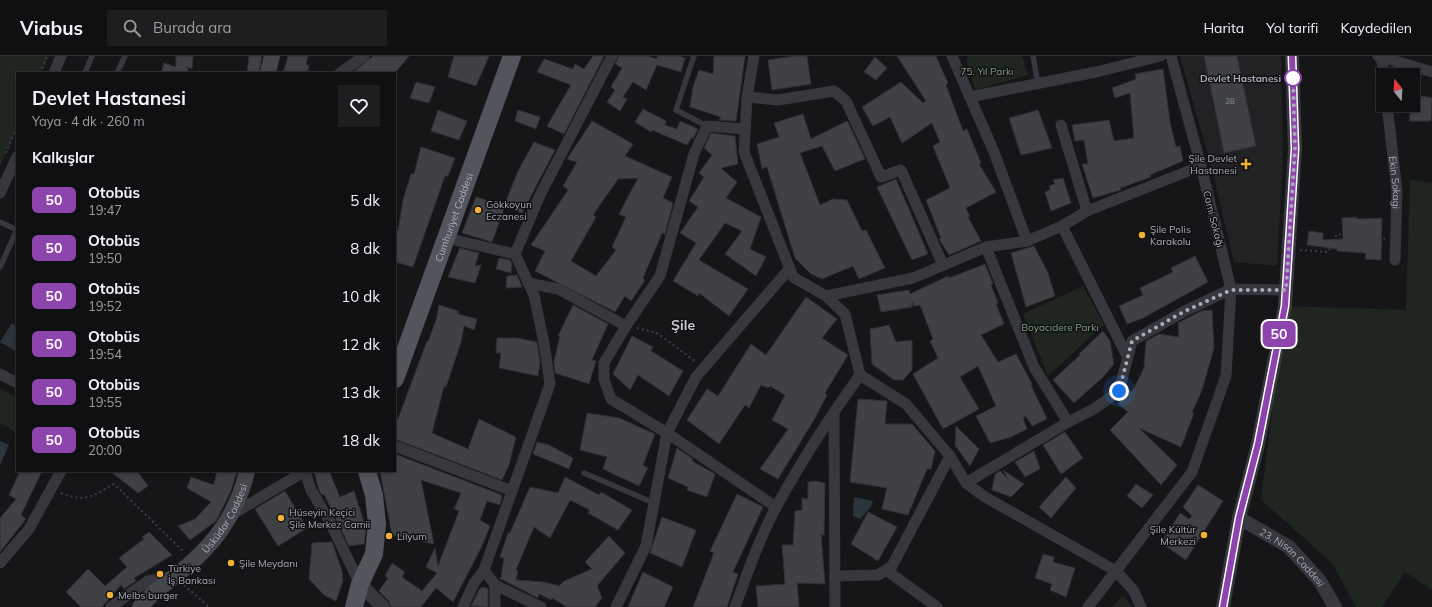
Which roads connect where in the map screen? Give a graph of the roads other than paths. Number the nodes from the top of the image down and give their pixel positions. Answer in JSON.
{"nodes":[{"id":1,"x":61,"y":56,"type":"edge"},
{"id":2,"x":92,"y":56,"type":"edge"},
{"id":3,"x":124,"y":56,"type":"edge"},
{"id":4,"x":272,"y":56,"type":"edge"},
{"id":5,"x":364,"y":56,"type":"edge"},
{"id":6,"x":512,"y":56,"type":"edge"},
{"id":7,"x":612,"y":56,"type":"edge"},
{"id":8,"x":694,"y":56,"type":"edge"},
{"id":9,"x":754,"y":56,"type":"edge"},
{"id":10,"x":952,"y":56,"type":"edge"},
{"id":11,"x":1033,"y":56,"type":"edge"},
{"id":12,"x":1161,"y":56,"type":"edge"},
{"id":13,"x":1171,"y":56,"type":"edge"},
{"id":14,"x":1292,"y":56,"type":"edge"},
{"id":15,"x":1378,"y":56,"type":"edge"},
{"id":16,"x":1382,"y":56,"type":"edge"},
{"id":17,"x":1383,"y":68,"type":"edge"},
{"id":18,"x":54,"y":72,"type":"edge"},
{"id":19,"x":85,"y":72,"type":"edge"},
{"id":20,"x":117,"y":72,"type":"edge"},
{"id":21,"x":268,"y":72,"type":"edge"},
{"id":22,"x":341,"y":72,"type":"edge"},
{"id":23,"x":1432,"y":72,"type":"edge"},
{"id":24,"x":1038,"y":84,"type":"junction"},
{"id":25,"x":747,"y":97,"type":"junction"},
{"id":26,"x":970,"y":97,"type":"junction"},
{"id":27,"x":1388,"y":112,"type":"edge"},
{"id":28,"x":1061,"y":125,"type":"dead end"},
{"id":29,"x":707,"y":126,"type":"junction"},
{"id":30,"x":745,"y":129,"type":"junction"},
{"id":31,"x":16,"y":159,"type":"edge"},
{"id":32,"x":1201,"y":166,"type":"junction"},
{"id":33,"x":0,"y":193,"type":"edge"},
{"id":34,"x":1087,"y":211,"type":"junction"},
{"id":35,"x":0,"y":222,"type":"edge"},
{"id":36,"x":1062,"y":226,"type":"junction"},
{"id":37,"x":16,"y":230,"type":"edge"},
{"id":38,"x":16,"y":232,"type":"edge"},
{"id":39,"x":446,"y":238,"type":"junction"},
{"id":40,"x":1027,"y":241,"type":"junction"},
{"id":41,"x":986,"y":247,"type":"junction"},
{"id":42,"x":515,"y":254,"type":"junction"},
{"id":43,"x":1395,"y":260,"type":"dead end"},
{"id":44,"x":943,"y":265,"type":"junction"},
{"id":45,"x":0,"y":267,"type":"edge"},
{"id":46,"x":790,"y":268,"type":"junction"},
{"id":47,"x":528,"y":283,"type":"junction"},
{"id":48,"x":1231,"y":290,"type":"junction"},
{"id":49,"x":1286,"y":290,"type":"junction"},
{"id":50,"x":826,"y":296,"type":"junction"},
{"id":51,"x":626,"y":326,"type":"junction"},
{"id":52,"x":1127,"y":356,"type":"junction"},
{"id":53,"x":0,"y":374,"type":"edge"},
{"id":54,"x":860,"y":375,"type":"junction"},
{"id":55,"x":396,"y":376,"type":"edge"},
{"id":56,"x":16,"y":382,"type":"edge"},
{"id":57,"x":834,"y":410,"type":"junction"},
{"id":58,"x":1068,"y":422,"type":"junction"},
{"id":59,"x":667,"y":433,"type":"junction"},
{"id":60,"x":396,"y":446,"type":"edge"},
{"id":61,"x":950,"y":456,"type":"junction"},
{"id":62,"x":60,"y":472,"type":"edge"},
{"id":63,"x":247,"y":472,"type":"edge"},
{"id":64,"x":303,"y":472,"type":"edge"},
{"id":65,"x":305,"y":472,"type":"edge"},
{"id":66,"x":367,"y":472,"type":"edge"},
{"id":67,"x":584,"y":473,"type":"dead end"},
{"id":68,"x":966,"y":483,"type":"junction"},
{"id":69,"x":512,"y":491,"type":"junction"},
{"id":70,"x":654,"y":503,"type":"junction"},
{"id":71,"x":776,"y":508,"type":"junction"},
{"id":72,"x":231,"y":515,"type":"junction"},
{"id":73,"x":1239,"y":518,"type":"junction"},
{"id":74,"x":0,"y":563,"type":"edge"},
{"id":75,"x":484,"y":570,"type":"junction"},
{"id":76,"x":886,"y":570,"type":"junction"},
{"id":77,"x":1116,"y":571,"type":"junction"},
{"id":78,"x":174,"y":576,"type":"junction"},
{"id":79,"x":835,"y":576,"type":"junction"},
{"id":80,"x":360,"y":584,"type":"junction"},
{"id":81,"x":496,"y":584,"type":"junction"},
{"id":82,"x":111,"y":607,"type":"edge"},
{"id":83,"x":140,"y":607,"type":"edge"},
{"id":84,"x":354,"y":607,"type":"edge"},
{"id":85,"x":383,"y":607,"type":"edge"},
{"id":86,"x":463,"y":607,"type":"edge"},
{"id":87,"x":495,"y":607,"type":"edge"},
{"id":88,"x":541,"y":607,"type":"edge"},
{"id":89,"x":616,"y":607,"type":"edge"},
{"id":90,"x":735,"y":607,"type":"edge"},
{"id":91,"x":835,"y":607,"type":"edge"},
{"id":92,"x":937,"y":607,"type":"edge"},
{"id":93,"x":1088,"y":607,"type":"edge"},
{"id":94,"x":1141,"y":607,"type":"edge"},
{"id":95,"x":1223,"y":607,"type":"edge"},
{"id":96,"x":1335,"y":607,"type":"edge"}],
"edges":[{"from":1,"to":18,"type":"street"},
{"from":2,"to":19,"type":"lane"},
{"from":3,"to":20,"type":"lane"},
{"from":4,"to":21,"type":"main road"},
{"from":5,"to":22,"type":"street"},
{"from":6,"to":39,"type":"main road","name":"Cumhuriyet Caddesi"},
{"from":7,"to":42,"type":"street"},
{"from":8,"to":29,"type":"lane"},
{"from":9,"to":25,"type":"street"},
{"from":10,"to":26,"type":"street"},
{"from":11,"to":24,"type":"lane"},
{"from":12,"to":24,"type":"street"},
{"from":13,"to":32,"type":"street","name":"Cami Sokağı"},
{"from":14,"to":49,"type":"street"},
{"from":15,"to":16,"type":"street"},
{"from":16,"to":17,"type":"street"},
{"from":16,"to":23,"type":"street"},
{"from":24,"to":26,"type":"street"},
{"from":25,"to":30,"type":"street"},
{"from":25,"to":44,"type":"street"},
{"from":26,"to":40,"type":"street"},
{"from":27,"to":43,"type":"street","name":"Ekin Sokagi"},
{"from":28,"to":34,"type":"street"},
{"from":29,"to":30,"type":"street"},
{"from":29,"to":51,"type":"street"},
{"from":30,"to":46,"type":"street"},
{"from":31,"to":33,"type":"street"},
{"from":32,"to":34,"type":"street"},
{"from":32,"to":48,"type":"street","name":"Cami Sokağı"},
{"from":34,"to":36,"type":"street"},
{"from":35,"to":37,"type":"lane"},
{"from":36,"to":40,"type":"street"},
{"from":36,"to":52,"type":"street"},
{"from":38,"to":45,"type":"lane"},
{"from":39,"to":42,"type":"street"},
{"from":39,"to":55,"type":"main road","name":"Cumhuriyet Caddesi"},
{"from":40,"to":41,"type":"street"},
{"from":41,"to":44,"type":"street"},
{"from":41,"to":58,"type":"street"},
{"from":42,"to":47,"type":"street"},
{"from":44,"to":50,"type":"street"},
{"from":46,"to":50,"type":"street"},
{"from":46,"to":59,"type":"street"},
{"from":47,"to":51,"type":"street"},
{"from":47,"to":69,"type":"street"},
{"from":48,"to":49,"type":"street"},
{"from":48,"to":52,"type":"street"},
{"from":48,"to":77,"type":"street","name":"Cami Sokağı"},
{"from":49,"to":73,"type":"street"},
{"from":50,"to":54,"type":"street"},
{"from":51,"to":59,"type":"street"},
{"from":52,"to":58,"type":"street"},
{"from":53,"to":56,"type":"street"},
{"from":54,"to":57,"type":"street"},
{"from":54,"to":61,"type":"street"},
{"from":57,"to":71,"type":"street"},
{"from":57,"to":79,"type":"street"},
{"from":58,"to":68,"type":"street"},
{"from":59,"to":70,"type":"street"},
{"from":59,"to":71,"type":"street"},
{"from":60,"to":69,"type":"street"},
{"from":61,"to":68,"type":"street"},
{"from":61,"to":76,"type":"street"},
{"from":62,"to":74,"type":"street"},
{"from":63,"to":72,"type":"main road","name":"Üsküdar Caddesi"},
{"from":64,"to":72,"type":"street"},
{"from":65,"to":80,"type":"street"},
{"from":66,"to":80,"type":"main road"},
{"from":67,"to":70,"type":"lane"},
{"from":68,"to":77,"type":"street"},
{"from":69,"to":75,"type":"street"},
{"from":70,"to":89,"type":"street"},
{"from":71,"to":90,"type":"street"},
{"from":72,"to":78,"type":"main road","name":"Üsküdar Caddesi"},
{"from":73,"to":95,"type":"street"},
{"from":73,"to":96,"type":"street","name":"23. Nisan Caddesi"},
{"from":75,"to":81,"type":"street"},
{"from":75,"to":86,"type":"street"},
{"from":76,"to":79,"type":"street"},
{"from":76,"to":92,"type":"street"},
{"from":77,"to":93,"type":"street","name":"Cami Sokağı"},
{"from":77,"to":94,"type":"street"},
{"from":78,"to":82,"type":"street"},
{"from":78,"to":83,"type":"main road","name":"Üsküdar Caddesi"},
{"from":79,"to":91,"type":"street"},
{"from":80,"to":84,"type":"main road"},
{"from":80,"to":85,"type":"street"},
{"from":81,"to":87,"type":"street"},
{"from":81,"to":88,"type":"street"}]}
